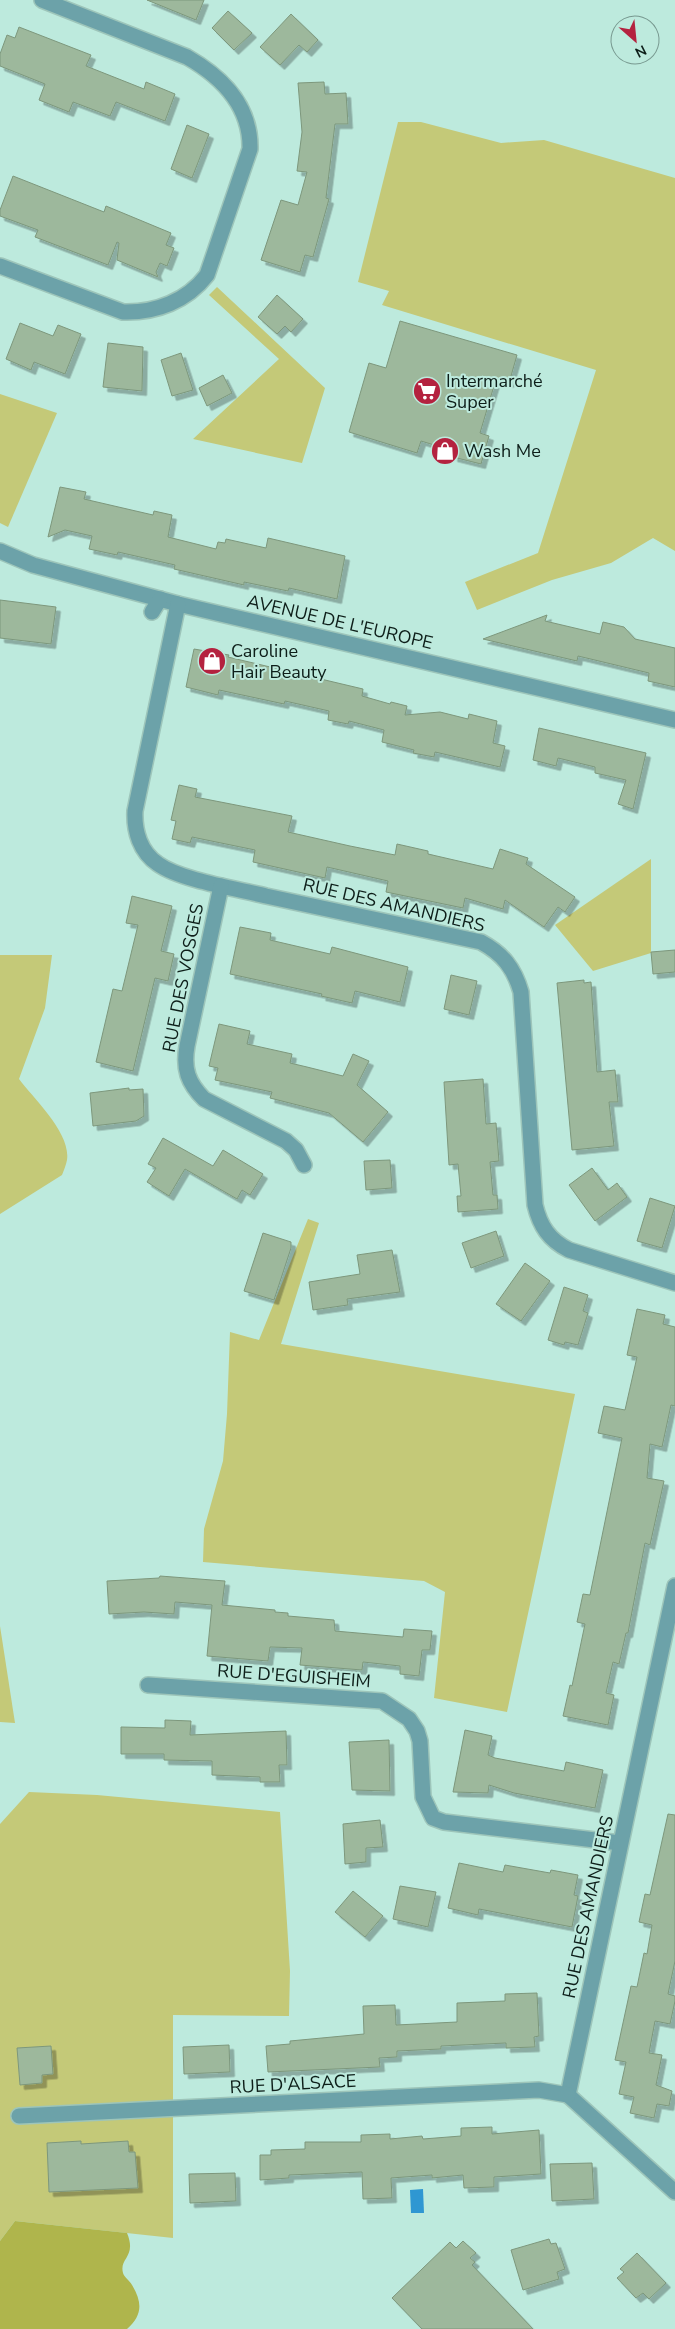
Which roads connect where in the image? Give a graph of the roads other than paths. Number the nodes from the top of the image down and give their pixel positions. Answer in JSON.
{"nodes":[{"id":1,"x":42,"y":0,"type":"edge"},
{"id":2,"x":0,"y":266,"type":"edge"},
{"id":3,"x":0,"y":551,"type":"edge"},
{"id":4,"x":178,"y":604,"type":"junction"},
{"id":5,"x":675,"y":720,"type":"edge"},
{"id":6,"x":221,"y":886,"type":"junction"},
{"id":7,"x":304,"y":1166,"type":"dead end"},
{"id":8,"x":675,"y":1283,"type":"edge"},
{"id":9,"x":675,"y":1586,"type":"edge"},
{"id":10,"x":148,"y":1685,"type":"dead end"},
{"id":11,"x":620,"y":1843,"type":"junction"},
{"id":12,"x":568,"y":2095,"type":"junction"},
{"id":13,"x":19,"y":2116,"type":"dead end"},
{"id":14,"x":675,"y":2192,"type":"edge"}],
"edges":[{"from":1,"to":2,"type":"street"},
{"from":3,"to":4,"type":"street","name":"AVENUE DE L'EUROPE"},
{"from":4,"to":5,"type":"street","name":"AVENUE DE L'EUROPE"},
{"from":4,"to":6,"type":"street","name":"RUE DES AMANDIERS"},
{"from":6,"to":7,"type":"street","name":"RUE DES VOSGES"},
{"from":6,"to":8,"type":"street","name":"RUE DES AMANDIERS"},
{"from":9,"to":11,"type":"street","name":"RUE DES AMANDIERS"},
{"from":10,"to":11,"type":"street","name":"RUE D'EGUISHEIM"},
{"from":11,"to":12,"type":"street","name":"RUE DES AMANDIERS"},
{"from":12,"to":13,"type":"street","name":"RUE D'ALSACE"},
{"from":12,"to":14,"type":"street"}]}
